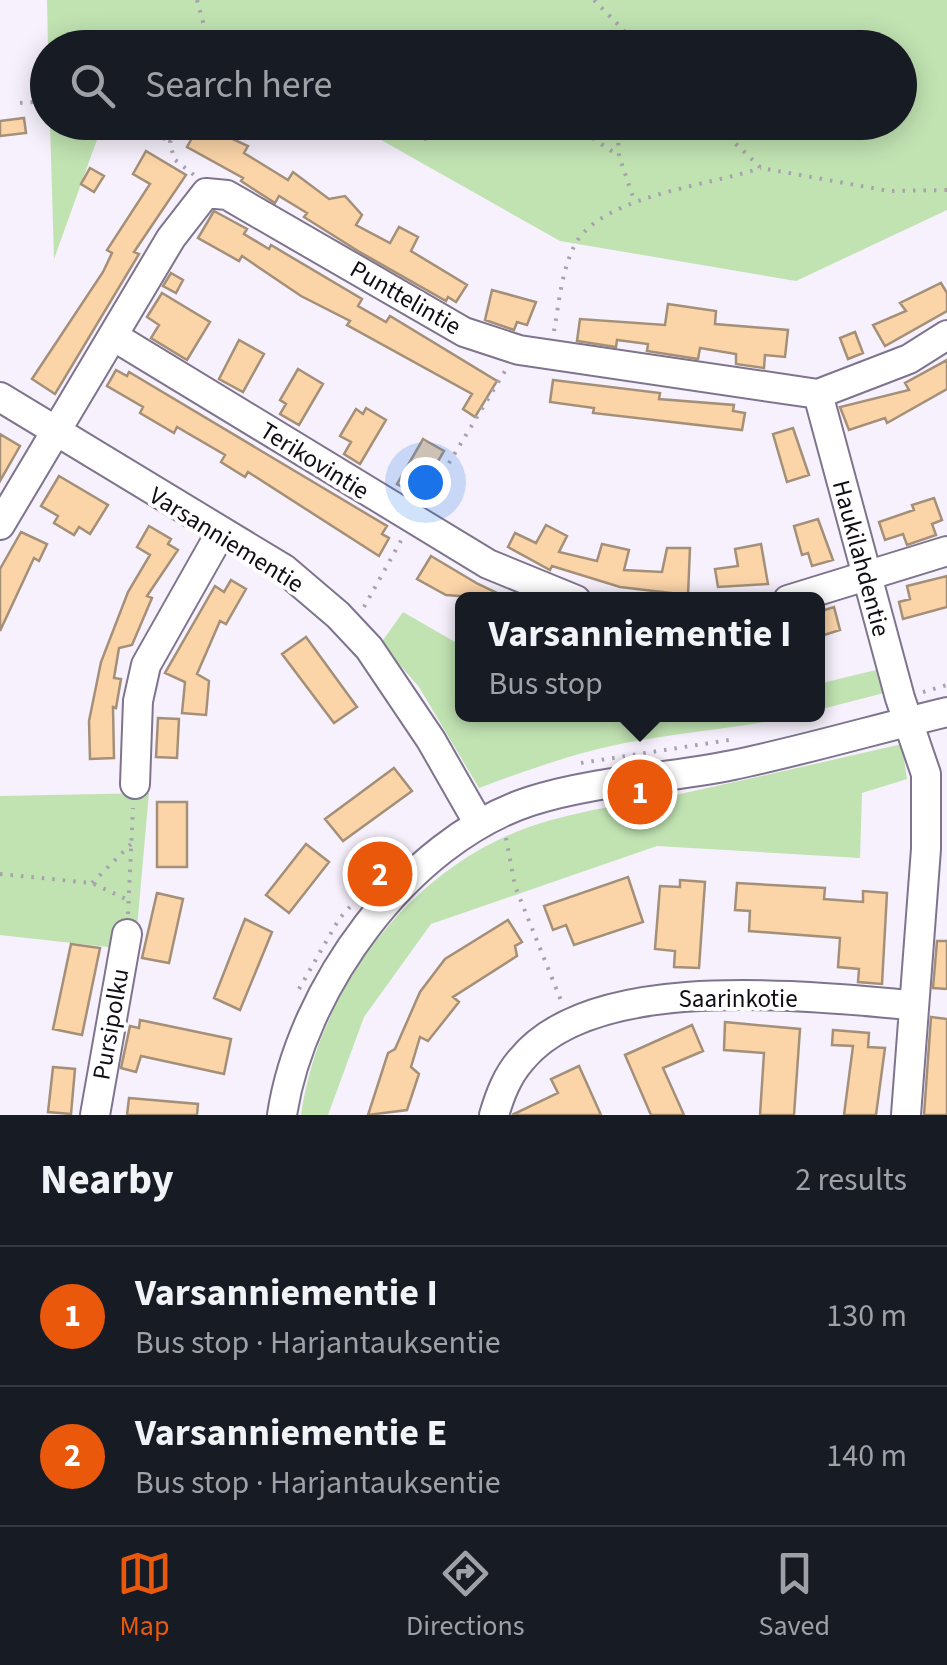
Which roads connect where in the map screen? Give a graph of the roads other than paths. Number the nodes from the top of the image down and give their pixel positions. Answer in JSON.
{"nodes":[{"id":1,"x":947,"y":335,"type":"edge"},
{"id":2,"x":113,"y":336,"type":"junction"},
{"id":3,"x":818,"y":394,"type":"junction"},
{"id":4,"x":0,"y":397,"type":"edge"},
{"id":5,"x":53,"y":431,"type":"junction"},
{"id":6,"x":0,"y":525,"type":"edge"},
{"id":7,"x":220,"y":534,"type":"junction"},
{"id":8,"x":947,"y":551,"type":"edge"},
{"id":9,"x":868,"y":577,"type":"junction"},
{"id":10,"x":556,"y":592,"type":"edge"},
{"id":11,"x":816,"y":592,"type":"edge"},
{"id":12,"x":905,"y":709,"type":"junction"},
{"id":13,"x":947,"y":712,"type":"edge"},
{"id":14,"x":135,"y":784,"type":"road end"},
{"id":15,"x":936,"y":808,"type":"edge"},
{"id":16,"x":490,"y":819,"type":"junction"},
{"id":17,"x":126,"y":934,"type":"road end"},
{"id":18,"x":912,"y":1005,"type":"junction"},
{"id":19,"x":95,"y":1115,"type":"edge"},
{"id":20,"x":282,"y":1115,"type":"edge"},
{"id":21,"x":494,"y":1115,"type":"edge"},
{"id":22,"x":906,"y":1115,"type":"edge"}],
"edges":[{"from":1,"to":3,"type":"street","name":"Punttelintie"},
{"from":2,"to":3,"type":"street","name":"Punttelintie"},
{"from":2,"to":5,"type":"street"},
{"from":2,"to":10,"type":"street","name":"Terikovintie"},
{"from":3,"to":9,"type":"street","name":"Haukilahdentie"},
{"from":4,"to":5,"type":"street","name":"Varsanniementie"},
{"from":5,"to":6,"type":"street"},
{"from":5,"to":7,"type":"street","name":"Varsanniementie"},
{"from":7,"to":14,"type":"street"},
{"from":7,"to":16,"type":"street","name":"Varsanniementie"},
{"from":8,"to":9,"type":"street"},
{"from":9,"to":11,"type":"street"},
{"from":9,"to":12,"type":"street","name":"Haukilahdentie"},
{"from":12,"to":13,"type":"street"},
{"from":12,"to":15,"type":"street"},
{"from":12,"to":16,"type":"street"},
{"from":15,"to":18,"type":"street"},
{"from":16,"to":20,"type":"street"},
{"from":17,"to":19,"type":"street","name":"Pursipolku"},
{"from":18,"to":21,"type":"street","name":"Saarinkotie"},
{"from":18,"to":22,"type":"street"}]}
